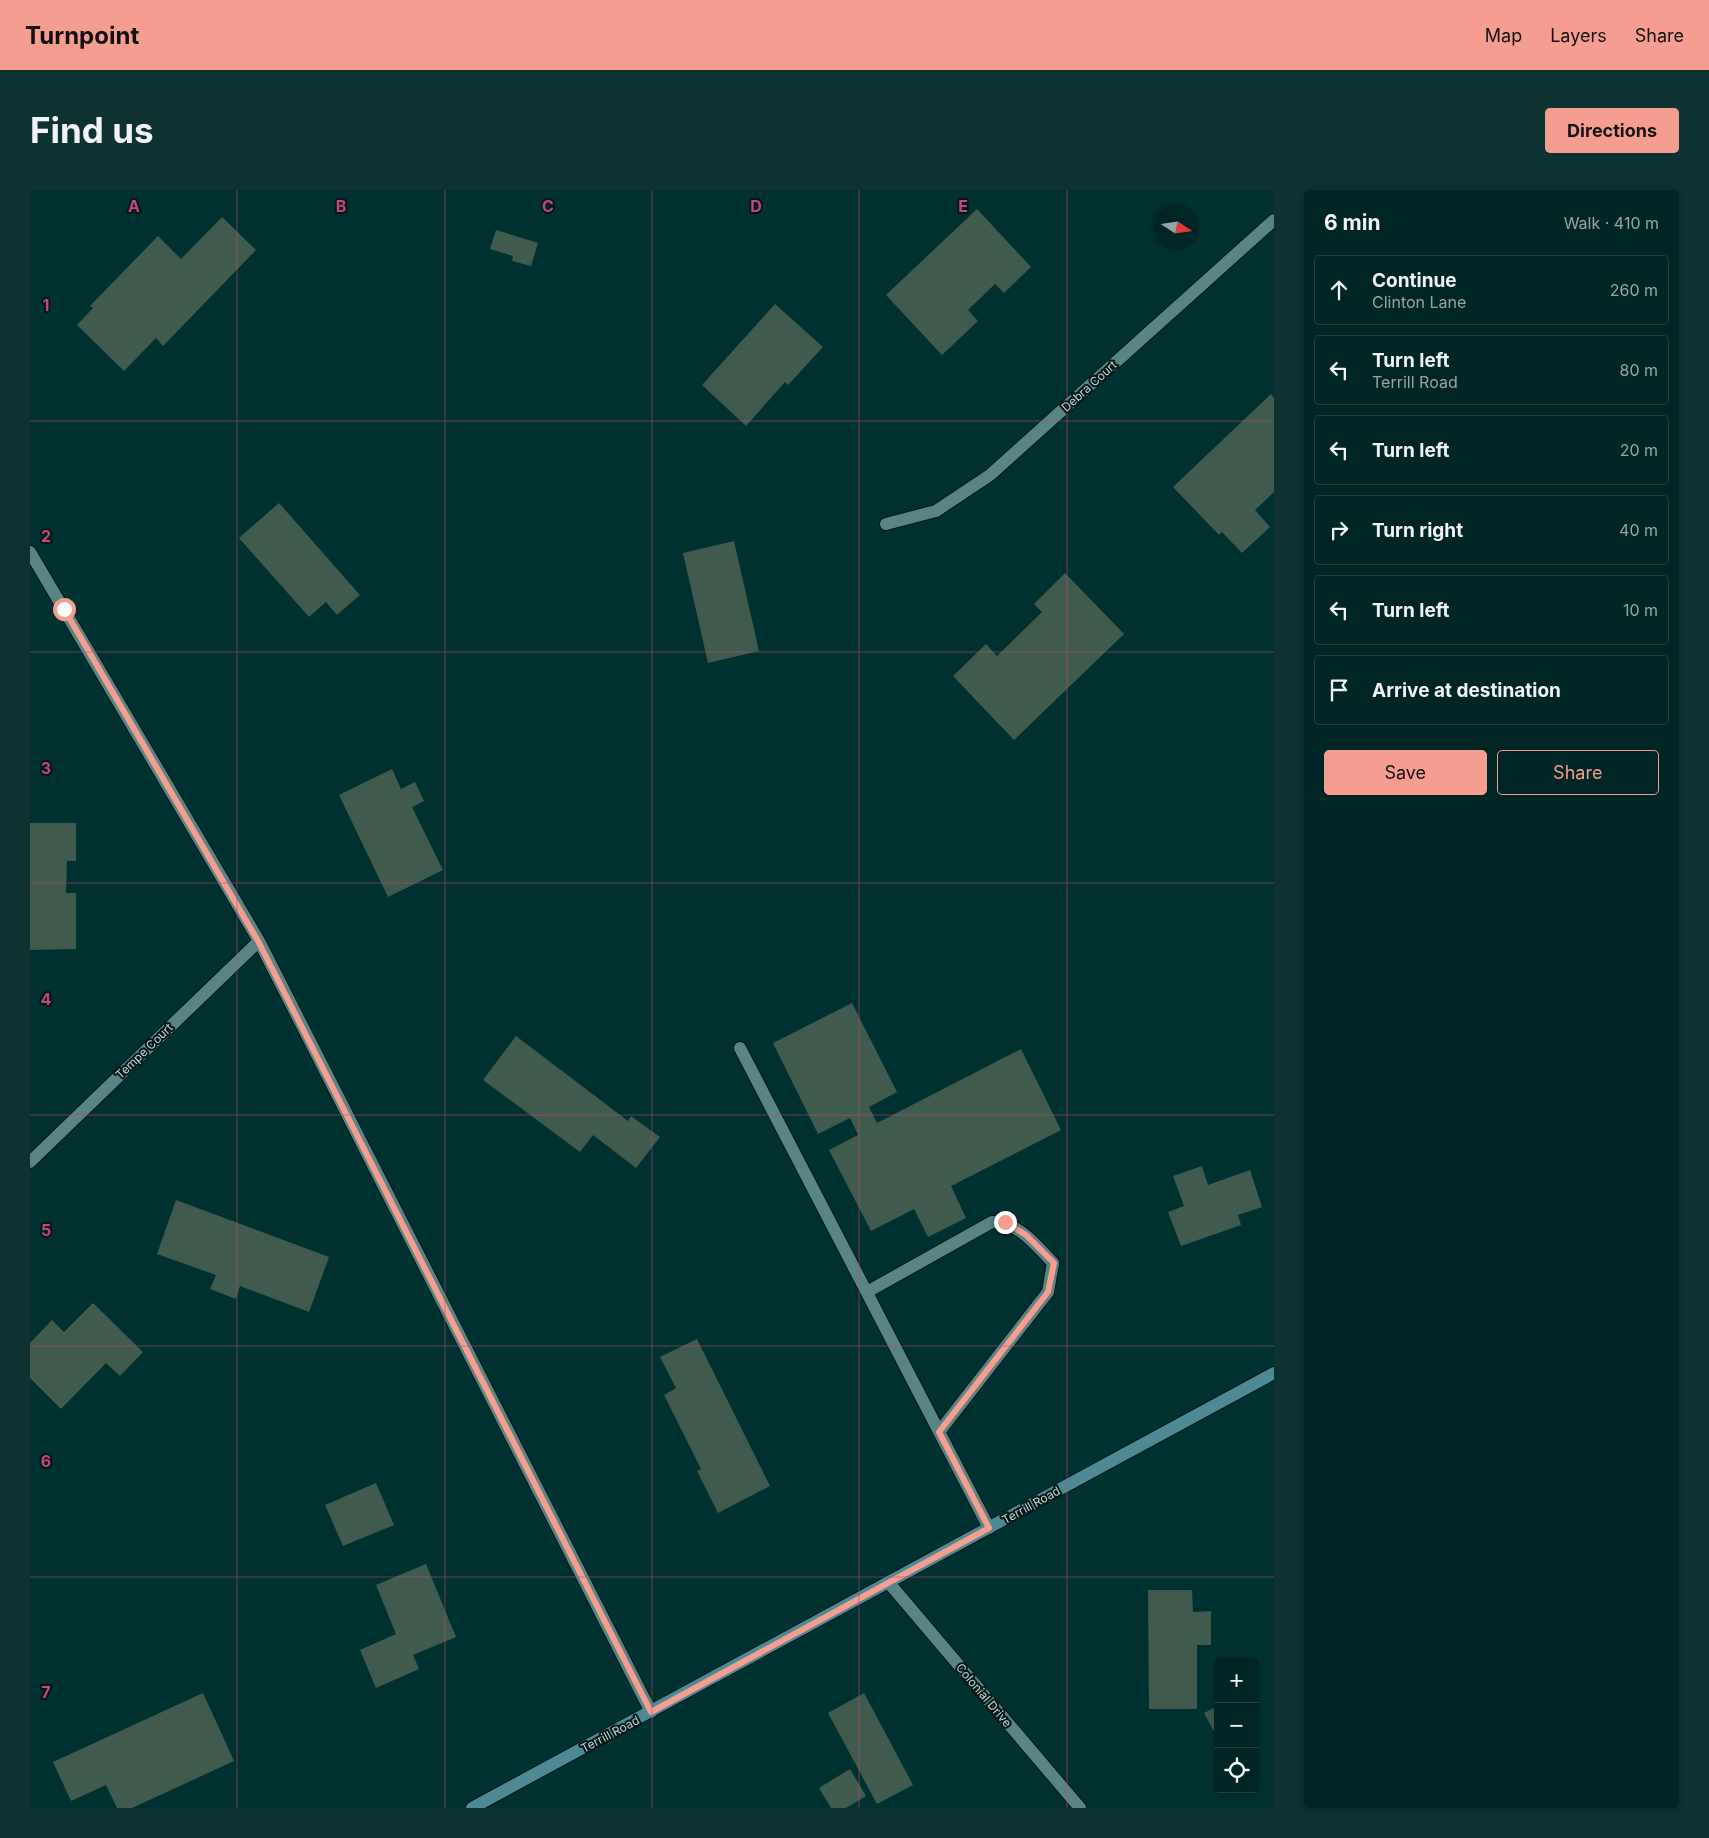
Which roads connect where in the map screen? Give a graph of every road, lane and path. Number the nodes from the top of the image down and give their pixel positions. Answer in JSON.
{"nodes":[{"id":1,"x":1274,"y":220,"type":"edge"},
{"id":2,"x":886,"y":524,"type":"dead end"},
{"id":3,"x":30,"y":552,"type":"edge"},
{"id":4,"x":258,"y":941,"type":"junction"},
{"id":5,"x":740,"y":1048,"type":"dead end"},
{"id":6,"x":30,"y":1162,"type":"edge"},
{"id":7,"x":867,"y":1292,"type":"junction"},
{"id":8,"x":1274,"y":1373,"type":"edge"},
{"id":9,"x":939,"y":1432,"type":"junction"},
{"id":10,"x":989,"y":1528,"type":"junction"},
{"id":11,"x":889,"y":1583,"type":"junction"},
{"id":12,"x":651,"y":1712,"type":"junction"},
{"id":13,"x":472,"y":1808,"type":"edge"},
{"id":14,"x":1080,"y":1808,"type":"edge"}],
"edges":[{"from":1,"to":2,"type":"street","name":"Debra Court"},
{"from":3,"to":4,"type":"street"},
{"from":4,"to":6,"type":"street","name":"Tempe Court"},
{"from":4,"to":12,"type":"street"},
{"from":5,"to":7,"type":"street"},
{"from":7,"to":9,"type":"street"},
{"from":7,"to":9,"type":"street"},
{"from":8,"to":10,"type":"street","name":"Terrill Road"},
{"from":9,"to":10,"type":"street"},
{"from":10,"to":11,"type":"street","name":"Terrill Road"},
{"from":11,"to":12,"type":"street","name":"Terrill Road"},
{"from":11,"to":14,"type":"street","name":"Colonial Drive"},
{"from":12,"to":13,"type":"street","name":"Terrill Road"}]}
